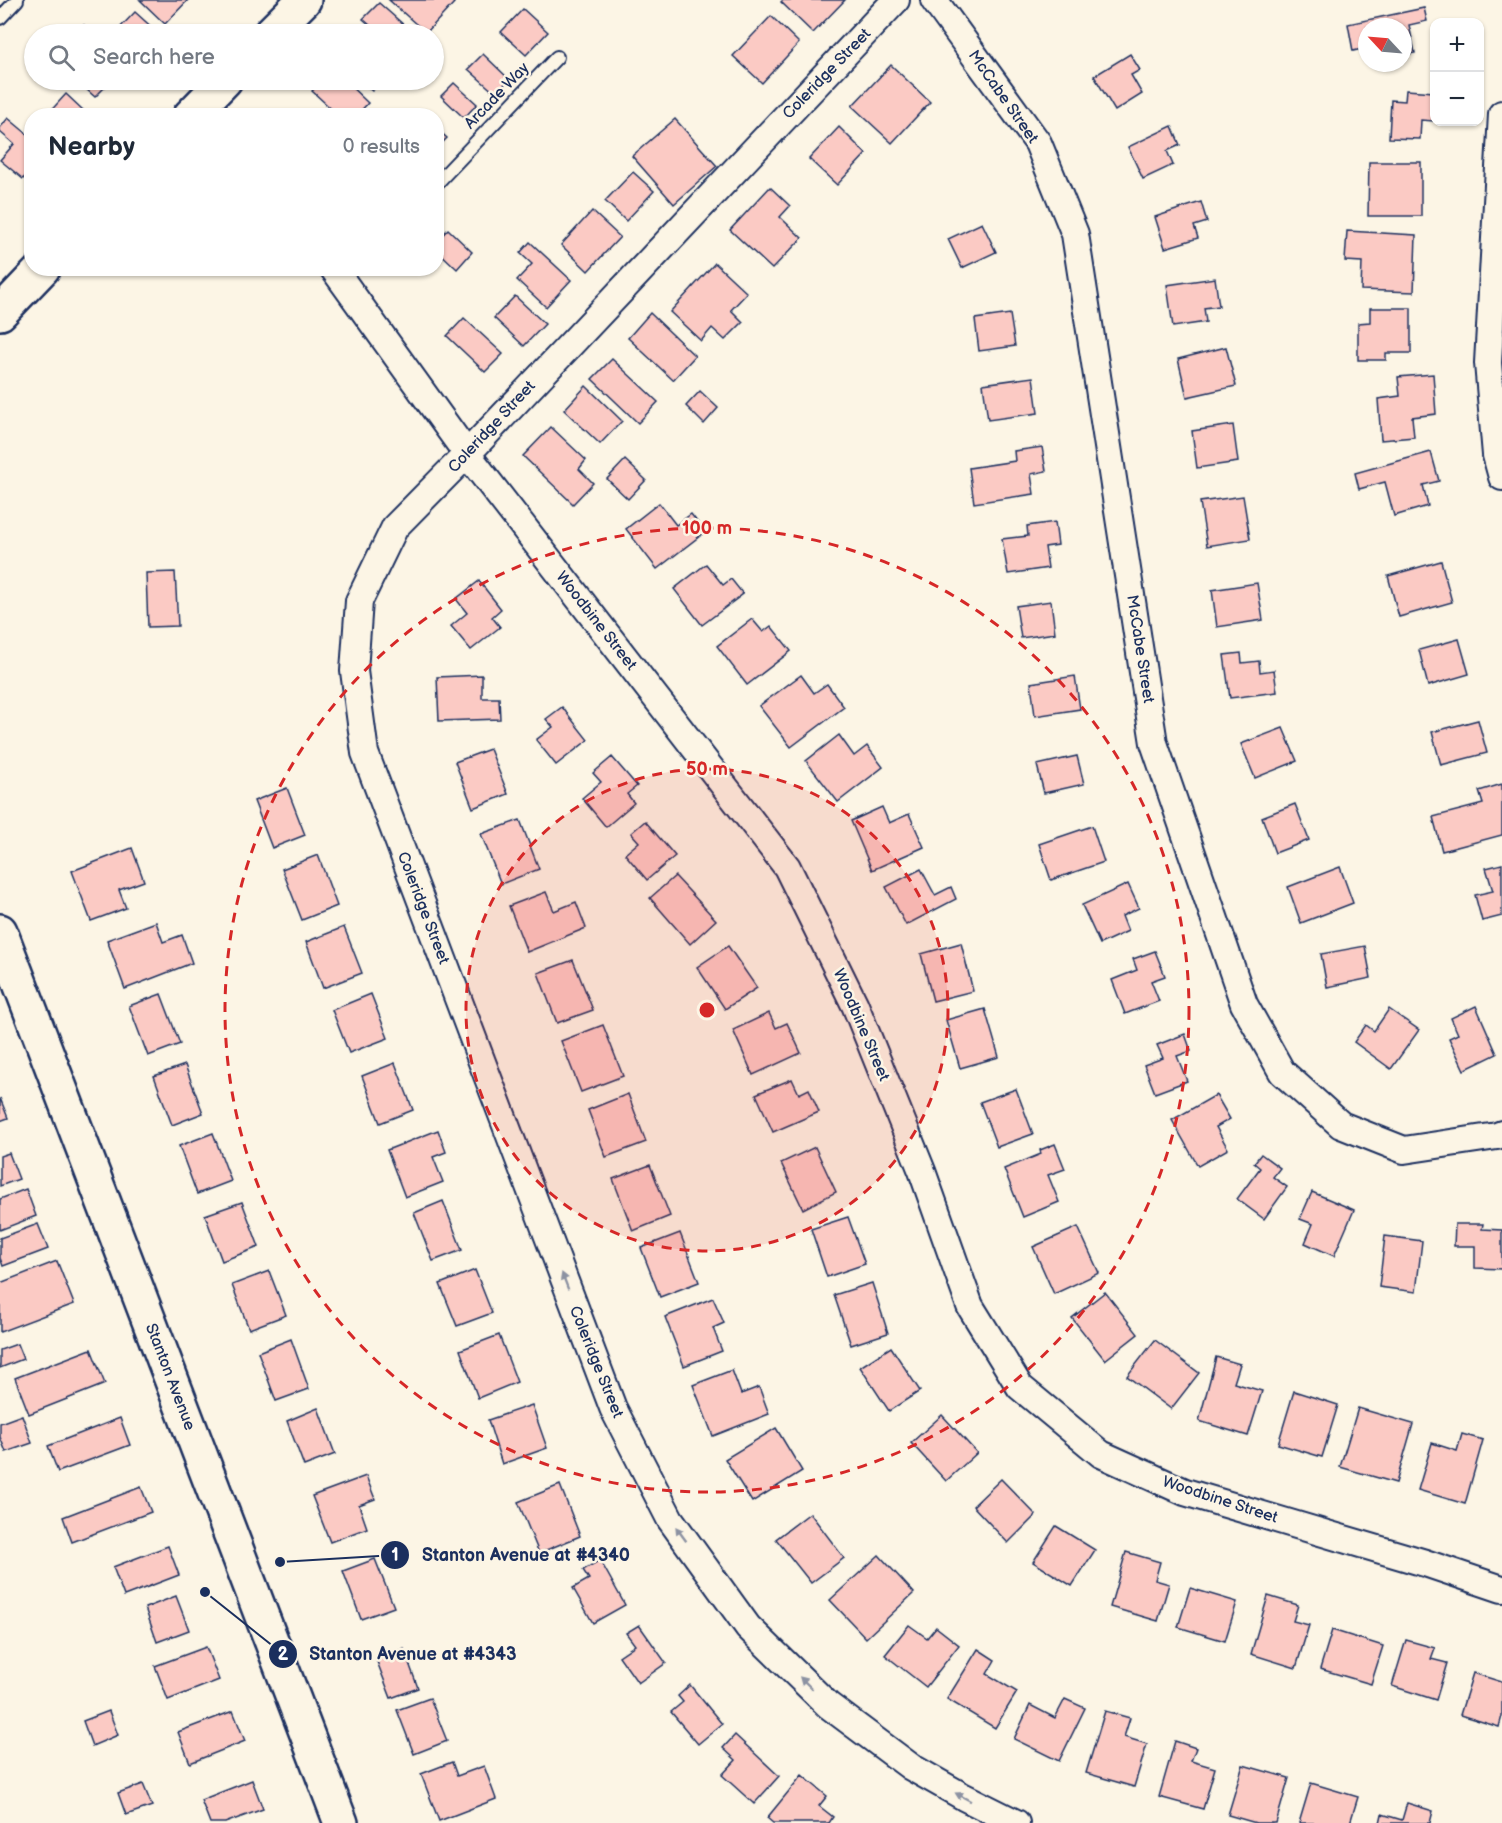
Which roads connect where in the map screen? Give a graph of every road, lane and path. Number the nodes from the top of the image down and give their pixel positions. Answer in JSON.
{"nodes":[{"id":1,"x":17,"y":0,"type":"edge"},
{"id":2,"x":896,"y":0,"type":"edge"},
{"id":3,"x":934,"y":0,"type":"edge"},
{"id":4,"x":296,"y":3,"type":"edge"},
{"id":5,"x":0,"y":18,"type":"edge"},
{"id":6,"x":278,"y":24,"type":"edge"},
{"id":7,"x":557,"y":57,"type":"dead end"},
{"id":8,"x":217,"y":90,"type":"edge"},
{"id":9,"x":203,"y":108,"type":"edge"},
{"id":10,"x":1502,"y":114,"type":"edge"},
{"id":11,"x":444,"y":176,"type":"edge"},
{"id":12,"x":35,"y":276,"type":"edge"},
{"id":13,"x":343,"y":276,"type":"edge"},
{"id":14,"x":0,"y":313,"type":"edge"},
{"id":15,"x":467,"y":454,"type":"junction"},
{"id":16,"x":1502,"y":477,"type":"edge"},
{"id":17,"x":0,"y":931,"type":"edge"},
{"id":18,"x":1502,"y":1134,"type":"edge"},
{"id":19,"x":1502,"y":1589,"type":"edge"},
{"id":20,"x":341,"y":1823,"type":"edge"},
{"id":21,"x":1016,"y":1823,"type":"edge"}],
"edges":[{"from":1,"to":5,"type":"lane"},
{"from":2,"to":15,"type":"street","name":"Coleridge Street"},
{"from":3,"to":18,"type":"street","name":"McCabe Street"},
{"from":4,"to":6,"type":"street"},
{"from":7,"to":11,"type":"lane","name":"Arcade Way"},
{"from":8,"to":9,"type":"street"},
{"from":10,"to":16,"type":"street"},
{"from":12,"to":14,"type":"street"},
{"from":13,"to":15,"type":"street","name":"Woodbine Street"},
{"from":15,"to":19,"type":"street","name":"Woodbine Street"},
{"from":21,"to":15,"type":"street","name":"Coleridge Street","one_way":true},
{"from":17,"to":20,"type":"street","name":"Stanton Avenue"}]}
